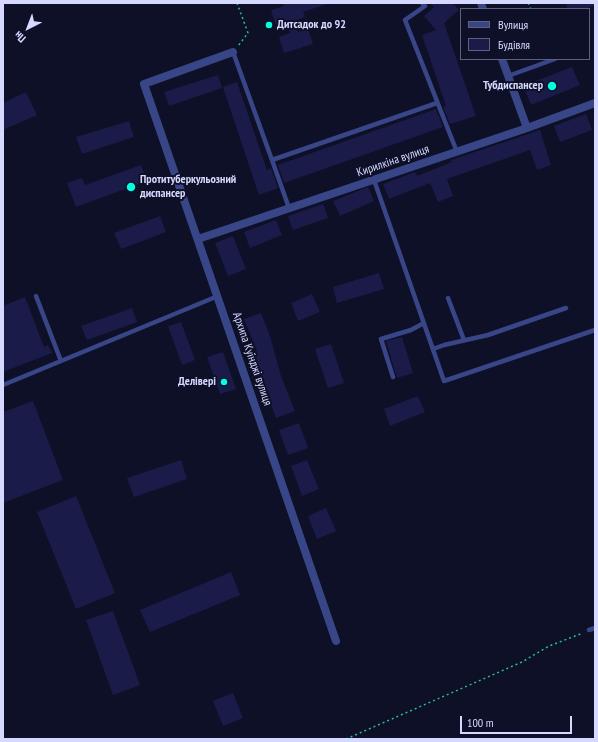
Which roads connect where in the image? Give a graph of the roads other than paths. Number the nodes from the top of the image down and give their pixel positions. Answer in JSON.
{"nodes":[{"id":1,"x":422,"y":3,"type":"edge"},
{"id":2,"x":233,"y":52,"type":"joint"},
{"id":3,"x":502,"y":60,"type":"edge"},
{"id":4,"x":552,"y":60,"type":"edge"},
{"id":5,"x":508,"y":76,"type":"junction"},
{"id":6,"x":437,"y":103,"type":"junction"},
{"id":7,"x":595,"y":103,"type":"edge"},
{"id":8,"x":527,"y":128,"type":"junction"},
{"id":9,"x":457,"y":152,"type":"junction"},
{"id":10,"x":272,"y":160,"type":"junction"},
{"id":11,"x":374,"y":180,"type":"junction"},
{"id":12,"x":289,"y":208,"type":"junction"},
{"id":13,"x":198,"y":239,"type":"junction"},
{"id":14,"x":36,"y":296,"type":"dead end"},
{"id":15,"x":218,"y":296,"type":"junction"},
{"id":16,"x":448,"y":298,"type":"dead end"},
{"id":17,"x":566,"y":308,"type":"dead end"},
{"id":18,"x":424,"y":323,"type":"junction"},
{"id":19,"x":595,"y":330,"type":"edge"},
{"id":20,"x":464,"y":340,"type":"junction"},
{"id":21,"x":433,"y":349,"type":"junction"},
{"id":22,"x":61,"y":361,"type":"junction"},
{"id":23,"x":393,"y":377,"type":"dead end"},
{"id":24,"x":3,"y":385,"type":"edge"},
{"id":25,"x":595,"y":628,"type":"edge"},
{"id":26,"x":589,"y":630,"type":"road end"},
{"id":27,"x":336,"y":641,"type":"dead end"}],
"edges":[{"from":1,"to":6,"type":"lane"},
{"from":2,"to":10,"type":"lane"},
{"from":2,"to":13,"type":"street","name":"Архипа Куїнджі вулиця"},
{"from":3,"to":5,"type":"street"},
{"from":4,"to":5,"type":"lane"},
{"from":5,"to":8,"type":"street"},
{"from":6,"to":9,"type":"lane"},
{"from":6,"to":10,"type":"lane"},
{"from":7,"to":8,"type":"street","name":"Кирилкіна вулиця"},
{"from":8,"to":9,"type":"street","name":"Кирилкіна вулиця"},
{"from":9,"to":11,"type":"street","name":"Кирилкіна вулиця"},
{"from":10,"to":12,"type":"lane"},
{"from":11,"to":12,"type":"street","name":"Кирилкіна вулиця"},
{"from":11,"to":18,"type":"lane"},
{"from":12,"to":13,"type":"street","name":"Кирилкіна вулиця"},
{"from":13,"to":15,"type":"street","name":"Архипа Куїнджі вулиця"},
{"from":14,"to":22,"type":"lane"},
{"from":15,"to":22,"type":"lane"},
{"from":15,"to":27,"type":"street","name":"Архипа Куїнджі вулиця"},
{"from":16,"to":20,"type":"lane"},
{"from":17,"to":20,"type":"lane"},
{"from":18,"to":21,"type":"lane"},
{"from":18,"to":23,"type":"lane"},
{"from":19,"to":21,"type":"lane"},
{"from":20,"to":21,"type":"lane"},
{"from":22,"to":24,"type":"lane"},
{"from":25,"to":26,"type":"lane"}]}
